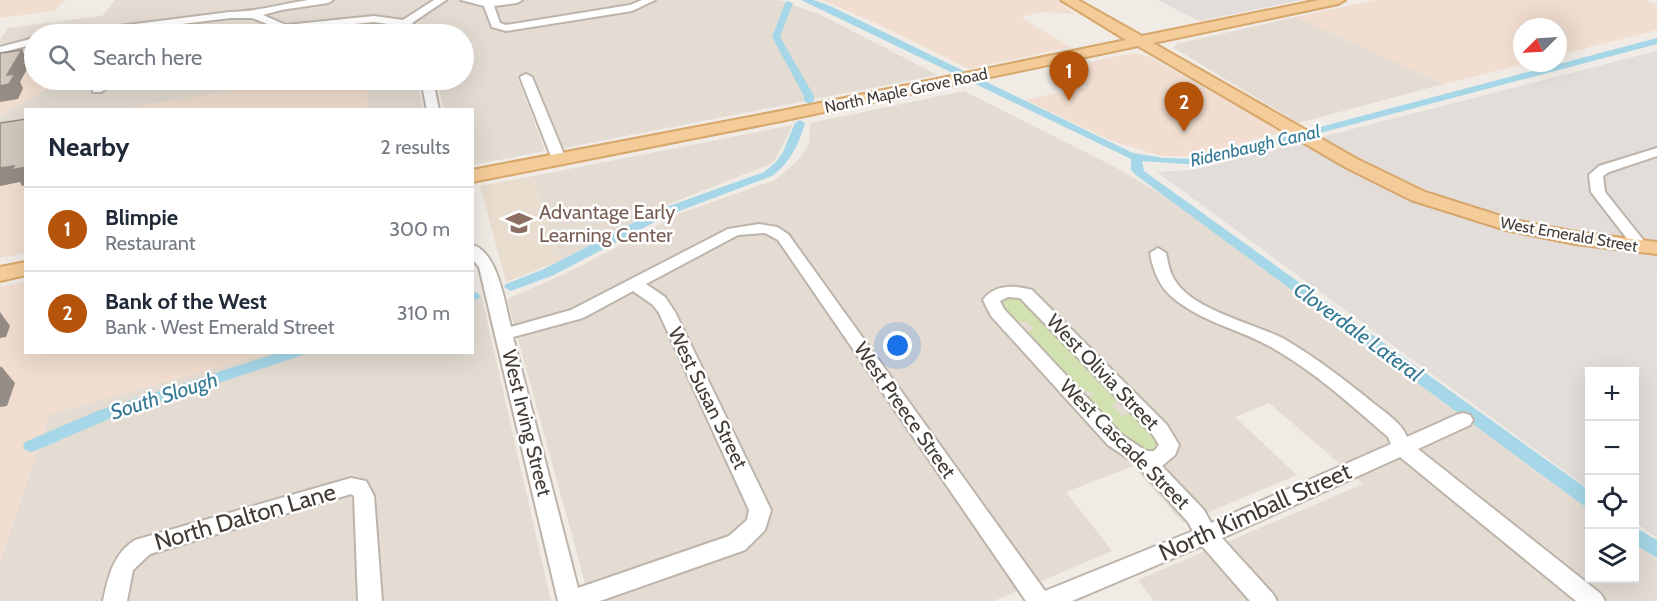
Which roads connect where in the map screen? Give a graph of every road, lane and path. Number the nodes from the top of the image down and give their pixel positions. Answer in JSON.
{"nodes":[{"id":1,"x":328,"y":0,"type":"edge"},
{"id":2,"x":441,"y":0,"type":"edge"},
{"id":3,"x":466,"y":0,"type":"edge"},
{"id":4,"x":517,"y":0,"type":"edge"},
{"id":5,"x":650,"y":0,"type":"edge"},
{"id":6,"x":1068,"y":0,"type":"edge"},
{"id":7,"x":1338,"y":0,"type":"edge"},
{"id":8,"x":488,"y":4,"type":"junction"},
{"id":9,"x":253,"y":15,"type":"junction"},
{"id":10,"x":405,"y":23,"type":"joint"},
{"id":11,"x":152,"y":24,"type":"edge"},
{"id":12,"x":275,"y":24,"type":"edge"},
{"id":13,"x":338,"y":24,"type":"edge"},
{"id":14,"x":1140,"y":41,"type":"junction"},
{"id":15,"x":24,"y":44,"type":"edge"},
{"id":16,"x":0,"y":50,"type":"edge"},
{"id":17,"x":526,"y":77,"type":"dead end"},
{"id":18,"x":429,"y":90,"type":"edge"},
{"id":19,"x":433,"y":108,"type":"edge"},
{"id":20,"x":1657,"y":152,"type":"edge"},
{"id":21,"x":559,"y":159,"type":"junction"},
{"id":22,"x":474,"y":176,"type":"edge"},
{"id":23,"x":1648,"y":247,"type":"edge"},
{"id":24,"x":474,"y":251,"type":"edge"},
{"id":25,"x":1158,"y":253,"type":"dead end"},
{"id":26,"x":24,"y":268,"type":"edge"},
{"id":27,"x":0,"y":274,"type":"edge"},
{"id":28,"x":634,"y":284,"type":"junction"},
{"id":29,"x":1002,"y":293,"type":"joint"},
{"id":30,"x":505,"y":334,"type":"junction"},
{"id":31,"x":1463,"y":420,"type":"dead end"},
{"id":32,"x":1402,"y":447,"type":"junction"},
{"id":33,"x":1142,"y":458,"type":"junction"},
{"id":34,"x":1206,"y":535,"type":"junction"},
{"id":35,"x":115,"y":601,"type":"edge"},
{"id":36,"x":370,"y":601,"type":"edge"},
{"id":37,"x":571,"y":601,"type":"edge"},
{"id":38,"x":1039,"y":601,"type":"edge"},
{"id":39,"x":1046,"y":601,"type":"edge"},
{"id":40,"x":1265,"y":601,"type":"edge"},
{"id":41,"x":1593,"y":601,"type":"edge"}],
"edges":[{"from":1,"to":9,"type":"street"},
{"from":2,"to":10,"type":"street"},
{"from":3,"to":8,"type":"street"},
{"from":4,"to":8,"type":"street"},
{"from":5,"to":8,"type":"street"},
{"from":6,"to":14,"type":"main road","name":"West Emerald Street"},
{"from":7,"to":14,"type":"main road","name":"North Maple Grove Road"},
{"from":9,"to":11,"type":"street"},
{"from":9,"to":12,"type":"street"},
{"from":10,"to":13,"type":"street"},
{"from":14,"to":21,"type":"main road","name":"North Maple Grove Road"},
{"from":14,"to":23,"type":"main road","name":"West Emerald Street"},
{"from":15,"to":16,"type":"street"},
{"from":17,"to":21,"type":"street"},
{"from":18,"to":19,"type":"street"},
{"from":20,"to":23,"type":"street"},
{"from":21,"to":22,"type":"main road","name":"North Maple Grove Road"},
{"from":24,"to":30,"type":"street","name":"West Irving Street"},
{"from":25,"to":32,"type":"street"},
{"from":26,"to":27,"type":"main road"},
{"from":28,"to":30,"type":"street"},
{"from":28,"to":37,"type":"street","name":"West Susan Street"},
{"from":28,"to":38,"type":"street","name":"West Preece Street"},
{"from":29,"to":33,"type":"street","name":"West Cascade Street"},
{"from":29,"to":33,"type":"street","name":"West Olivia Street"},
{"from":30,"to":37,"type":"street","name":"West Irving Street"},
{"from":31,"to":32,"type":"street","name":"North Kimball Street"},
{"from":32,"to":34,"type":"street","name":"North Kimball Street"},
{"from":32,"to":41,"type":"street"},
{"from":33,"to":34,"type":"street","name":"West Cascade Street"},
{"from":34,"to":39,"type":"street","name":"North Kimball Street"},
{"from":34,"to":40,"type":"street","name":"West Cascade Street"},
{"from":35,"to":36,"type":"street","name":"North Dalton Lane"}]}
